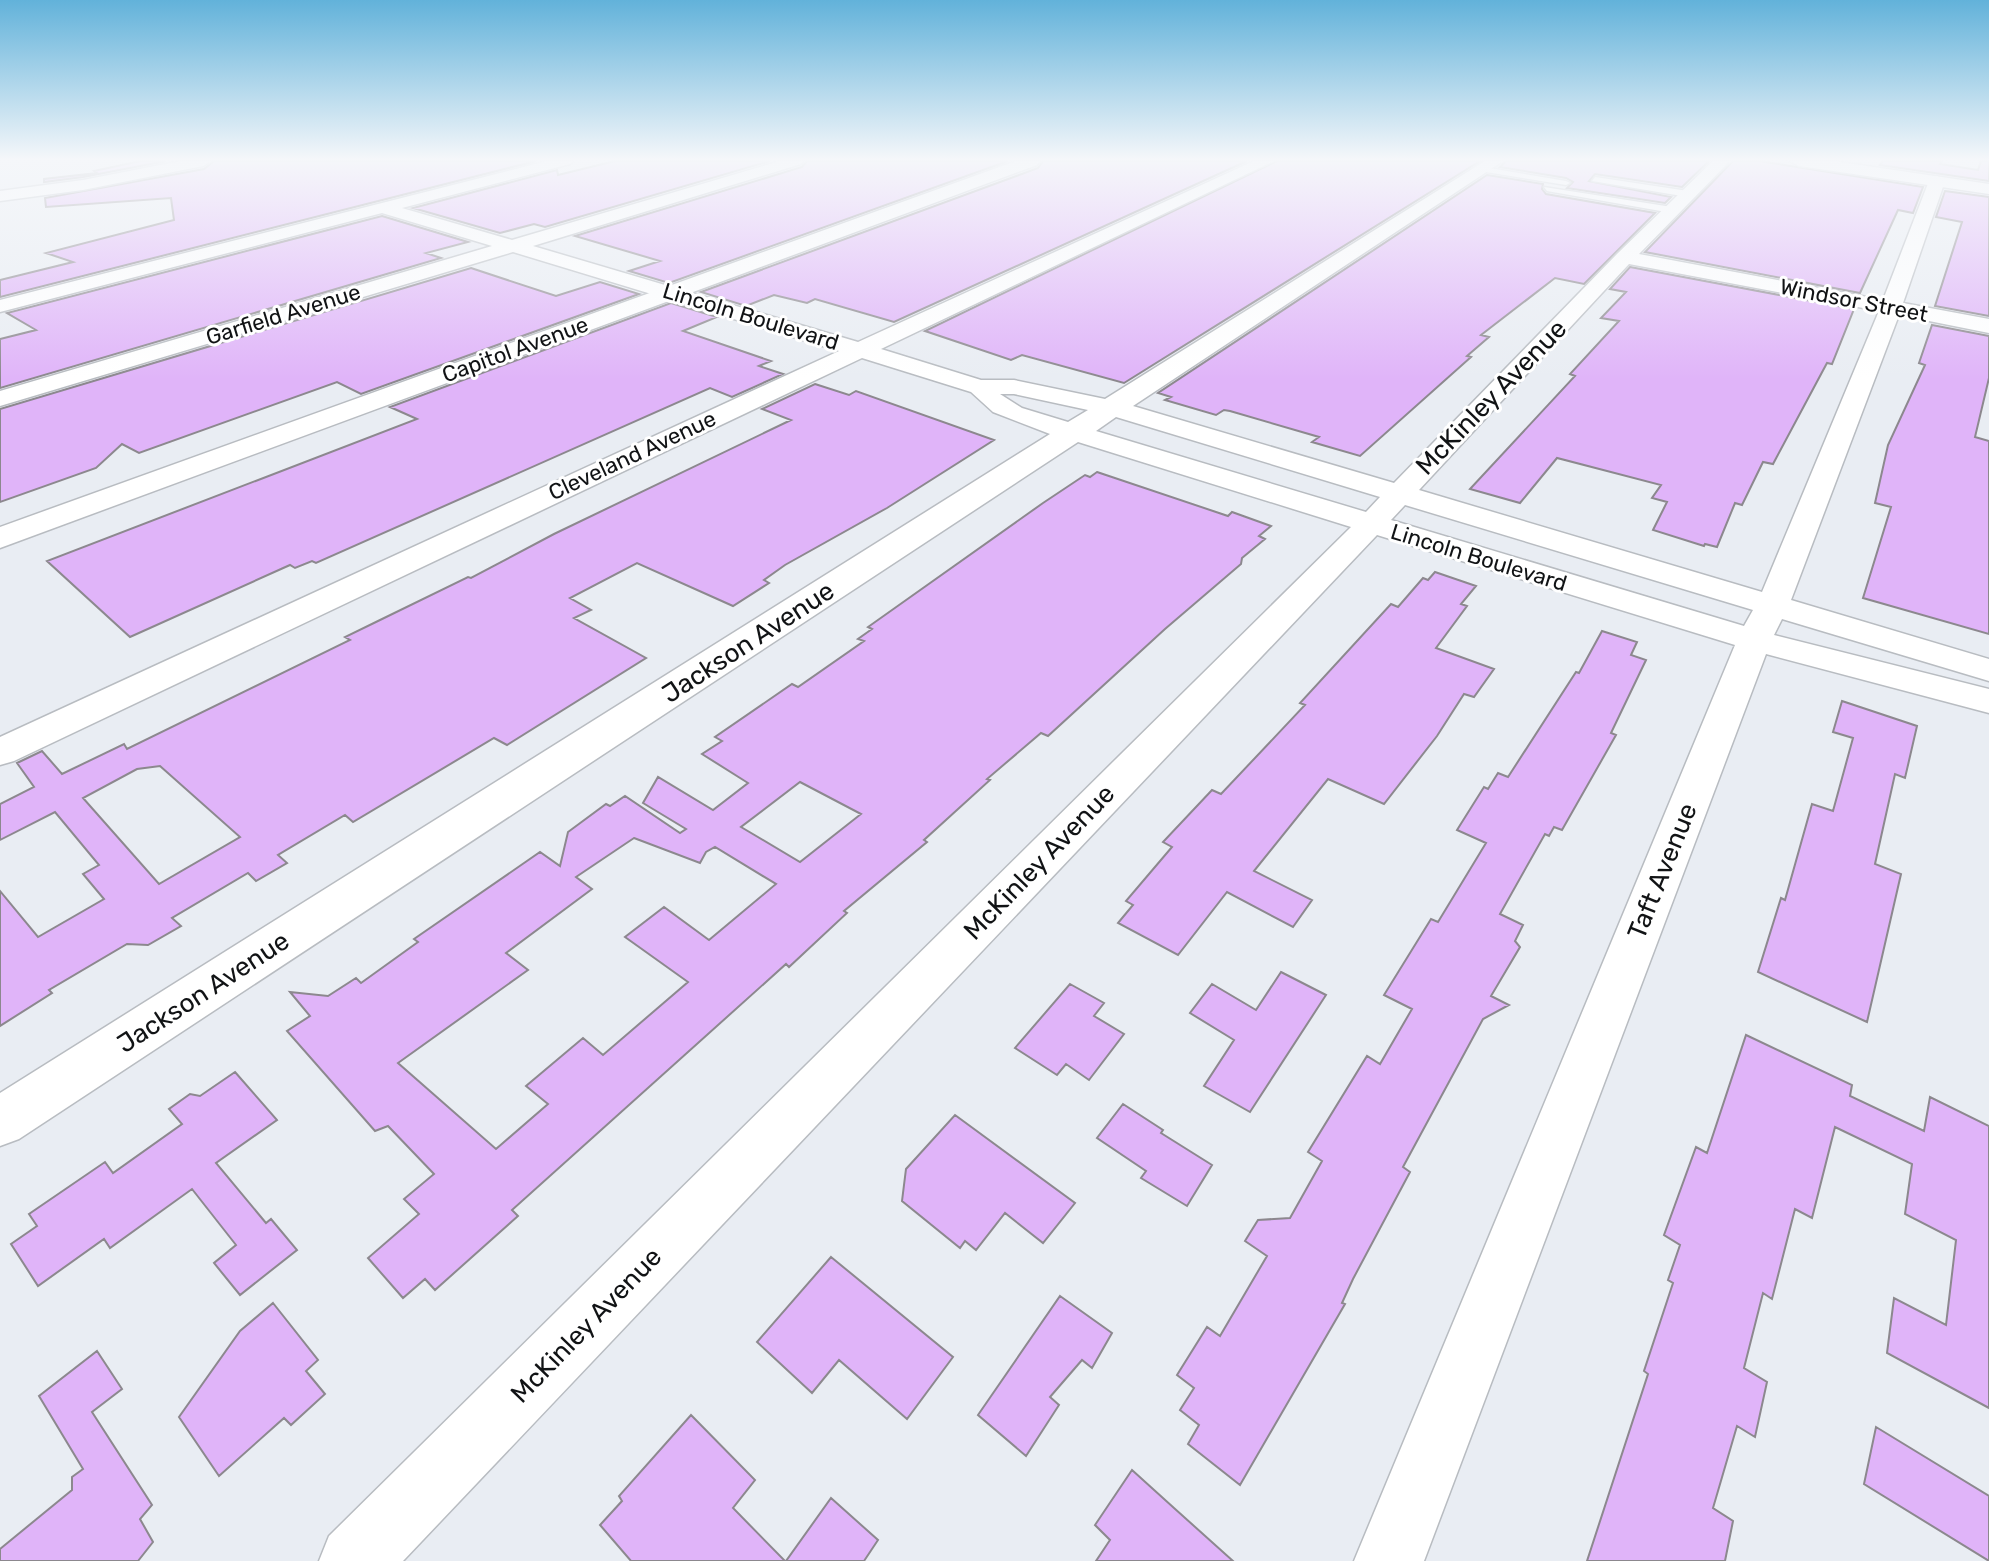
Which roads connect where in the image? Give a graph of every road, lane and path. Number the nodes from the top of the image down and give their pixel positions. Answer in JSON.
{"nodes":[{"id":1,"x":282,"y":234,"type":"edge"},
{"id":2,"x":473,"y":234,"type":"edge"},
{"id":3,"x":550,"y":234,"type":"edge"},
{"id":4,"x":831,"y":234,"type":"edge"},
{"id":5,"x":1108,"y":234,"type":"edge"},
{"id":6,"x":1382,"y":234,"type":"edge"},
{"id":7,"x":1648,"y":234,"type":"edge"},
{"id":8,"x":1919,"y":234,"type":"edge"},
{"id":9,"x":512,"y":245,"type":"junction"},
{"id":10,"x":1625,"y":257,"type":"junction"},
{"id":11,"x":671,"y":292,"type":"junction"},
{"id":12,"x":0,"y":306,"type":"edge"},
{"id":13,"x":1893,"y":307,"type":"junction"},
{"id":14,"x":1989,"y":326,"type":"edge"},
{"id":15,"x":858,"y":349,"type":"junction"},
{"id":16,"x":979,"y":387,"type":"junction"},
{"id":17,"x":0,"y":399,"type":"edge"},
{"id":18,"x":1113,"y":408,"type":"junction"},
{"id":19,"x":1076,"y":433,"type":"junction"},
{"id":20,"x":1386,"y":508,"type":"junction"},
{"id":21,"x":0,"y":538,"type":"edge"},
{"id":22,"x":1763,"y":623,"type":"junction"},
{"id":23,"x":1989,"y":670,"type":"edge"},
{"id":24,"x":1989,"y":701,"type":"edge"},
{"id":25,"x":0,"y":752,"type":"edge"},
{"id":26,"x":0,"y":1122,"type":"edge"},
{"id":27,"x":354,"y":1561,"type":"edge"},
{"id":28,"x":1389,"y":1561,"type":"edge"}],
"edges":[{"from":1,"to":12,"type":"street"},
{"from":2,"to":9,"type":"street","name":"Lincoln Boulevard"},
{"from":3,"to":9,"type":"street","name":"Garfield Avenue"},
{"from":4,"to":11,"type":"main road","name":"Capitol Avenue"},
{"from":5,"to":15,"type":"street","name":"Cleveland Avenue"},
{"from":6,"to":18,"type":"street","name":"Jackson Avenue"},
{"from":7,"to":10,"type":"street","name":"McKinley Avenue"},
{"from":8,"to":13,"type":"street","name":"Taft Avenue"},
{"from":9,"to":11,"type":"street","name":"Lincoln Boulevard"},
{"from":9,"to":17,"type":"street","name":"Garfield Avenue"},
{"from":10,"to":13,"type":"street","name":"Windsor Street"},
{"from":10,"to":20,"type":"street","name":"McKinley Avenue"},
{"from":11,"to":15,"type":"street","name":"Lincoln Boulevard"},
{"from":11,"to":21,"type":"main road","name":"Capitol Avenue"},
{"from":13,"to":14,"type":"street","name":"Windsor Street"},
{"from":13,"to":22,"type":"street","name":"Taft Avenue"},
{"from":15,"to":16,"type":"street","name":"Lincoln Boulevard"},
{"from":15,"to":25,"type":"street","name":"Cleveland Avenue"},
{"from":16,"to":18,"type":"street","name":"Lincoln Boulevard"},
{"from":16,"to":19,"type":"street","name":"Lincoln Boulevard"},
{"from":18,"to":19,"type":"street","name":"Jackson Avenue"},
{"from":18,"to":20,"type":"street","name":"Lincoln Boulevard"},
{"from":19,"to":20,"type":"street","name":"Lincoln Boulevard"},
{"from":19,"to":26,"type":"street","name":"Jackson Avenue"},
{"from":20,"to":22,"type":"street","name":"Lincoln Boulevard"},
{"from":20,"to":22,"type":"street","name":"Lincoln Boulevard"},
{"from":20,"to":27,"type":"street","name":"McKinley Avenue"},
{"from":22,"to":23,"type":"street","name":"Lincoln Boulevard"},
{"from":22,"to":24,"type":"street","name":"Lincoln Boulevard"},
{"from":22,"to":28,"type":"street","name":"Taft Avenue"}]}
